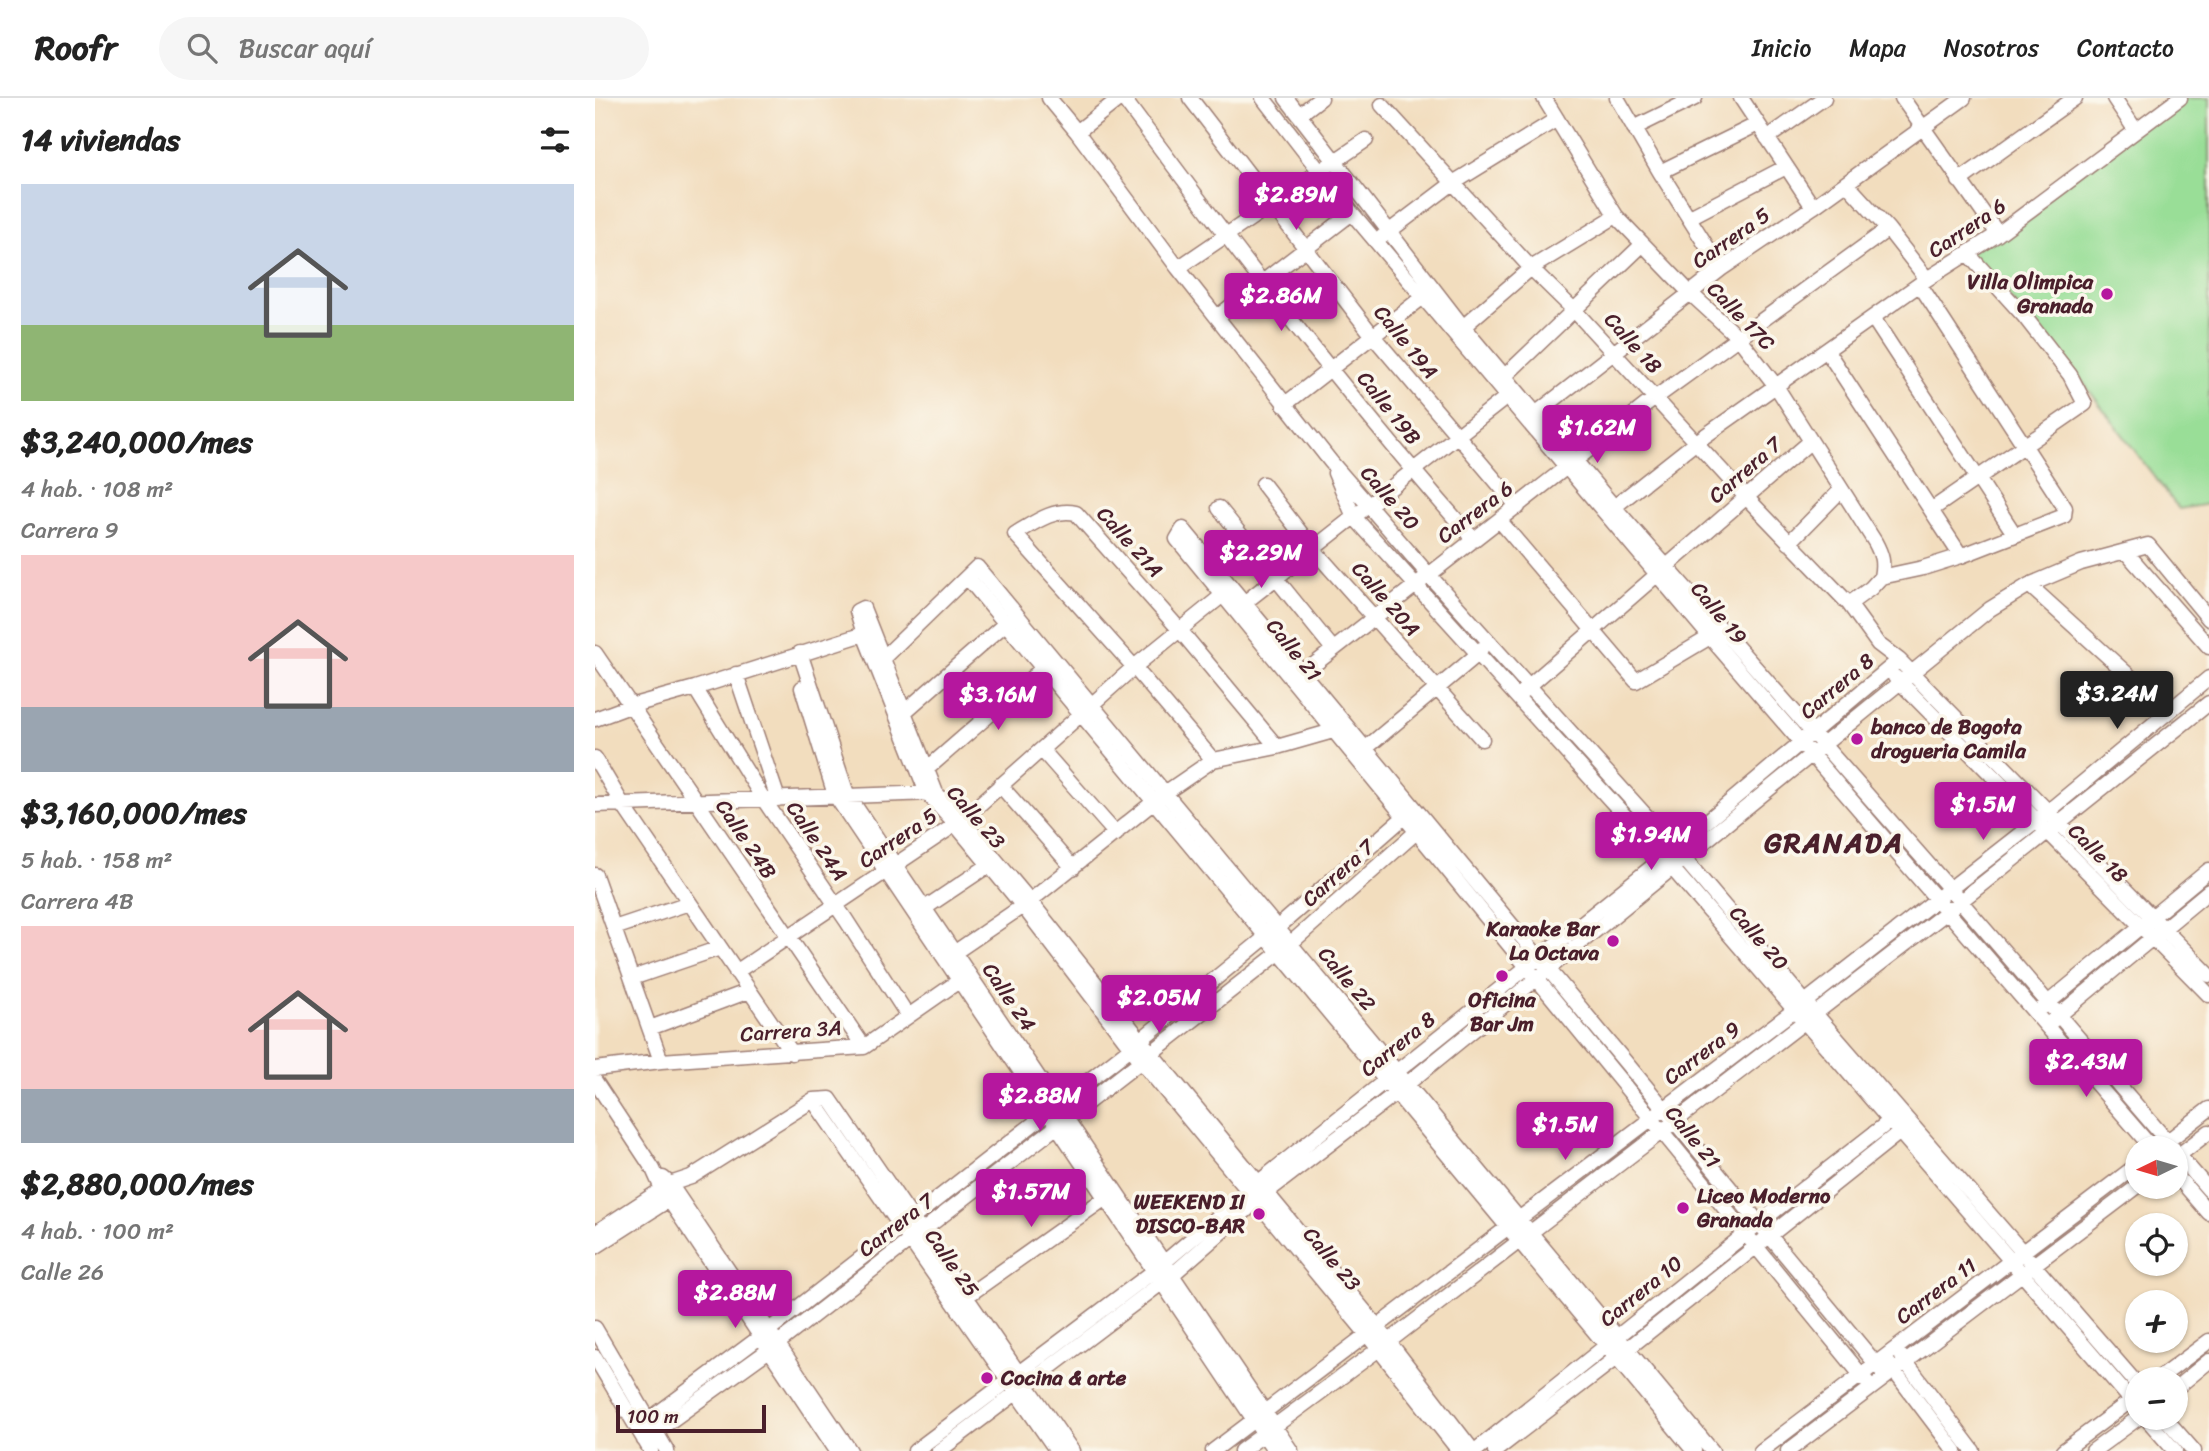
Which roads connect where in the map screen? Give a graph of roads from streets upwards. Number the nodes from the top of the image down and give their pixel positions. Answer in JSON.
{"nodes":[{"id":1,"x":1049,"y":98,"type":"edge"},
{"id":2,"x":1121,"y":98,"type":"edge"},
{"id":3,"x":1190,"y":98,"type":"edge"},
{"id":4,"x":1263,"y":98,"type":"edge"},
{"id":5,"x":1286,"y":98,"type":"edge"},
{"id":6,"x":1321,"y":98,"type":"edge"},
{"id":7,"x":1544,"y":98,"type":"edge"},
{"id":8,"x":1617,"y":98,"type":"edge"},
{"id":9,"x":1695,"y":98,"type":"edge"},
{"id":10,"x":1741,"y":98,"type":"edge"},
{"id":11,"x":1824,"y":98,"type":"edge"},
{"id":12,"x":1902,"y":98,"type":"edge"},
{"id":13,"x":1964,"y":98,"type":"edge"},
{"id":14,"x":2075,"y":98,"type":"edge"},
{"id":15,"x":2114,"y":98,"type":"edge"},
{"id":16,"x":2180,"y":98,"type":"edge"},
{"id":17,"x":1382,"y":105,"type":"dead end"},
{"id":18,"x":1299,"y":115,"type":"junction"},
{"id":19,"x":1556,"y":119,"type":"junction"},
{"id":20,"x":1758,"y":124,"type":"junction"},
{"id":21,"x":1634,"y":128,"type":"junction"},
{"id":22,"x":1923,"y":128,"type":"junction"},
{"id":23,"x":2136,"y":131,"type":"junction"},
{"id":24,"x":1077,"y":132,"type":"junction"},
{"id":25,"x":1767,"y":138,"type":"junction"},
{"id":26,"x":1366,"y":140,"type":"dead end"},
{"id":27,"x":1334,"y":161,"type":"junction"},
{"id":28,"x":1786,"y":167,"type":"junction"},
{"id":29,"x":1319,"y":172,"type":"junction"},
{"id":30,"x":1660,"y":172,"type":"junction"},
{"id":31,"x":1959,"y":181,"type":"junction"},
{"id":32,"x":1453,"y":183,"type":"junction"},
{"id":33,"x":1846,"y":183,"type":"junction"},
{"id":34,"x":1272,"y":204,"type":"junction"},
{"id":35,"x":1813,"y":207,"type":"junction"},
{"id":36,"x":1352,"y":213,"type":"junction"},
{"id":37,"x":1616,"y":216,"type":"junction"},
{"id":38,"x":1690,"y":217,"type":"junction"},
{"id":39,"x":1888,"y":229,"type":"junction"},
{"id":40,"x":1389,"y":231,"type":"junction"},
{"id":41,"x":1999,"y":234,"type":"junction"},
{"id":42,"x":1225,"y":236,"type":"junction"},
{"id":43,"x":1376,"y":241,"type":"junction"},
{"id":44,"x":1642,"y":245,"type":"junction"},
{"id":45,"x":1306,"y":246,"type":"junction"},
{"id":46,"x":1968,"y":254,"type":"junction"},
{"id":47,"x":1178,"y":268,"type":"junction"},
{"id":48,"x":1531,"y":268,"type":"junction"},
{"id":49,"x":1721,"y":268,"type":"junction"},
{"id":50,"x":1263,"y":282,"type":"junction"},
{"id":51,"x":1924,"y":282,"type":"junction"},
{"id":52,"x":1690,"y":293,"type":"junction"},
{"id":53,"x":1423,"y":297,"type":"junction"},
{"id":54,"x":1575,"y":311,"type":"junction"},
{"id":55,"x":1217,"y":317,"type":"junction"},
{"id":56,"x":1873,"y":317,"type":"junction"},
{"id":57,"x":1463,"y":327,"type":"junction"},
{"id":58,"x":1373,"y":336,"type":"junction"},
{"id":59,"x":1738,"y":337,"type":"junction"},
{"id":60,"x":1827,"y":351,"type":"junction"},
{"id":61,"x":1615,"y":354,"type":"junction"},
{"id":62,"x":1331,"y":369,"type":"junction"},
{"id":63,"x":1506,"y":376,"type":"junction"},
{"id":64,"x":1776,"y":386,"type":"junction"},
{"id":65,"x":1508,"y":396,"type":"junction"},
{"id":66,"x":1655,"y":398,"type":"junction"},
{"id":67,"x":1284,"y":405,"type":"junction"},
{"id":68,"x":1532,"y":418,"type":"junction"},
{"id":69,"x":1456,"y":436,"type":"junction"},
{"id":70,"x":1811,"y":441,"type":"junction"},
{"id":71,"x":1695,"y":443,"type":"junction"},
{"id":72,"x":2023,"y":446,"type":"junction"},
{"id":73,"x":1331,"y":462,"type":"junction"},
{"id":74,"x":1571,"y":463,"type":"junction"},
{"id":75,"x":1413,"y":471,"type":"junction"},
{"id":76,"x":1977,"y":478,"type":"junction"},
{"id":77,"x":1263,"y":485,"type":"dead end"},
{"id":78,"x":1841,"y":489,"type":"junction"},
{"id":79,"x":1746,"y":497,"type":"junction"},
{"id":80,"x":1370,"y":505,"type":"junction"},
{"id":81,"x":1518,"y":507,"type":"junction"},
{"id":82,"x":1219,"y":508,"type":"dead end"},
{"id":83,"x":1611,"y":510,"type":"junction"},
{"id":84,"x":1931,"y":510,"type":"junction"},
{"id":85,"x":1354,"y":517,"type":"junction"},
{"id":86,"x":1500,"y":521,"type":"junction"},
{"id":87,"x":2015,"y":535,"type":"junction"},
{"id":88,"x":1474,"y":540,"type":"junction"},
{"id":89,"x":1789,"y":543,"type":"junction"},
{"id":90,"x":1313,"y":549,"type":"junction"},
{"id":91,"x":2125,"y":551,"type":"junction"},
{"id":92,"x":1961,"y":556,"type":"junction"},
{"id":93,"x":1662,"y":569,"type":"junction"},
{"id":94,"x":972,"y":572,"type":"junction"},
{"id":95,"x":1428,"y":575,"type":"junction"},
{"id":96,"x":1881,"y":577,"type":"junction"},
{"id":97,"x":1275,"y":579,"type":"junction"},
{"id":98,"x":2029,"y":585,"type":"junction"},
{"id":99,"x":1416,"y":586,"type":"junction"},
{"id":100,"x":1227,"y":592,"type":"joint"},
{"id":101,"x":1849,"y":604,"type":"junction"},
{"id":102,"x":1239,"y":607,"type":"junction"},
{"id":103,"x":1375,"y":619,"type":"junction"},
{"id":104,"x":2209,"y":620,"type":"edge"},
{"id":105,"x":1006,"y":623,"type":"junction"},
{"id":106,"x":1179,"y":629,"type":"junction"},
{"id":107,"x":1592,"y":630,"type":"junction"},
{"id":108,"x":1717,"y":637,"type":"junction"},
{"id":109,"x":1487,"y":639,"type":"junction"},
{"id":110,"x":2209,"y":647,"type":"edge"},
{"id":111,"x":1333,"y":649,"type":"junction"},
{"id":112,"x":595,"y":653,"type":"edge"},
{"id":113,"x":796,"y":654,"type":"junction"},
{"id":114,"x":1478,"y":654,"type":"junction"},
{"id":115,"x":880,"y":662,"type":"junction"},
{"id":116,"x":1048,"y":664,"type":"junction"},
{"id":117,"x":1894,"y":665,"type":"junction"},
{"id":118,"x":1134,"y":667,"type":"junction"},
{"id":119,"x":736,"y":674,"type":"junction"},
{"id":120,"x":1298,"y":678,"type":"junction"},
{"id":121,"x":1907,"y":678,"type":"junction"},
{"id":122,"x":2209,"y":678,"type":"edge"},
{"id":123,"x":1529,"y":685,"type":"junction"},
{"id":124,"x":695,"y":688,"type":"junction"},
{"id":125,"x":1437,"y":689,"type":"junction"},
{"id":126,"x":1517,"y":696,"type":"junction"},
{"id":127,"x":2209,"y":703,"type":"edge"},
{"id":128,"x":630,"y":706,"type":"junction"},
{"id":129,"x":1086,"y":709,"type":"junction"},
{"id":130,"x":2168,"y":710,"type":"junction"},
{"id":131,"x":901,"y":715,"type":"junction"},
{"id":132,"x":595,"y":719,"type":"edge"},
{"id":133,"x":1339,"y":727,"type":"junction"},
{"id":134,"x":1482,"y":738,"type":"dead end"},
{"id":135,"x":1808,"y":738,"type":"junction"},
{"id":136,"x":1276,"y":747,"type":"junction"},
{"id":137,"x":1042,"y":750,"type":"junction"},
{"id":138,"x":1818,"y":750,"type":"junction"},
{"id":139,"x":1361,"y":754,"type":"junction"},
{"id":140,"x":595,"y":758,"type":"edge"},
{"id":141,"x":1213,"y":760,"type":"junction"},
{"id":142,"x":923,"y":773,"type":"junction"},
{"id":143,"x":1000,"y":785,"type":"junction"},
{"id":144,"x":931,"y":793,"type":"junction"},
{"id":145,"x":841,"y":795,"type":"junction"},
{"id":146,"x":1160,"y":798,"type":"junction"},
{"id":147,"x":771,"y":800,"type":"junction"},
{"id":148,"x":696,"y":801,"type":"junction"},
{"id":149,"x":621,"y":802,"type":"junction"},
{"id":150,"x":595,"y":805,"type":"edge"},
{"id":151,"x":1409,"y":812,"type":"junction"},
{"id":152,"x":2043,"y":816,"type":"junction"},
{"id":153,"x":959,"y":822,"type":"junction"},
{"id":154,"x":2060,"y":823,"type":"junction"},
{"id":155,"x":1421,"y":827,"type":"junction"},
{"id":156,"x":2048,"y":833,"type":"junction"},
{"id":157,"x":1116,"y":834,"type":"junction"},
{"id":158,"x":1679,"y":853,"type":"junction"},
{"id":159,"x":1667,"y":864,"type":"junction"},
{"id":160,"x":989,"y":865,"type":"junction"},
{"id":161,"x":890,"y":868,"type":"junction"},
{"id":162,"x":1073,"y":868,"type":"junction"},
{"id":163,"x":2209,"y":870,"type":"edge"},
{"id":164,"x":595,"y":875,"type":"edge"},
{"id":165,"x":1950,"y":889,"type":"junction"},
{"id":166,"x":2209,"y":891,"type":"edge"},
{"id":167,"x":1937,"y":900,"type":"junction"},
{"id":168,"x":1960,"y":901,"type":"junction"},
{"id":169,"x":689,"y":903,"type":"junction"},
{"id":170,"x":1026,"y":904,"type":"junction"},
{"id":171,"x":836,"y":905,"type":"junction"},
{"id":172,"x":920,"y":912,"type":"junction"},
{"id":173,"x":1947,"y":912,"type":"junction"},
{"id":174,"x":2146,"y":922,"type":"junction"},
{"id":175,"x":614,"y":928,"type":"junction"},
{"id":176,"x":1272,"y":932,"type":"junction"},
{"id":177,"x":2158,"y":933,"type":"junction"},
{"id":178,"x":787,"y":937,"type":"junction"},
{"id":179,"x":720,"y":948,"type":"junction"},
{"id":180,"x":1285,"y":948,"type":"junction"},
{"id":181,"x":949,"y":956,"type":"junction"},
{"id":182,"x":2093,"y":966,"type":"junction"},
{"id":183,"x":1538,"y":969,"type":"junction"},
{"id":184,"x":736,"y":972,"type":"junction"},
{"id":185,"x":2209,"y":975,"type":"edge"},
{"id":186,"x":964,"y":977,"type":"junction"},
{"id":187,"x":632,"y":978,"type":"junction"},
{"id":188,"x":2102,"y":980,"type":"junction"},
{"id":189,"x":750,"y":991,"type":"junction"},
{"id":190,"x":2209,"y":995,"type":"edge"},
{"id":191,"x":2048,"y":1003,"type":"junction"},
{"id":192,"x":1804,"y":1011,"type":"junction"},
{"id":193,"x":2035,"y":1013,"type":"junction"},
{"id":194,"x":908,"y":1016,"type":"junction"},
{"id":195,"x":2059,"y":1016,"type":"junction"},
{"id":196,"x":2046,"y":1027,"type":"junction"},
{"id":197,"x":650,"y":1028,"type":"junction"},
{"id":198,"x":1136,"y":1043,"type":"junction"},
{"id":199,"x":864,"y":1047,"type":"junction"},
{"id":200,"x":792,"y":1053,"type":"junction"},
{"id":201,"x":1146,"y":1057,"type":"junction"},
{"id":202,"x":661,"y":1061,"type":"junction"},
{"id":203,"x":595,"y":1069,"type":"edge"},
{"id":204,"x":1391,"y":1076,"type":"junction"},
{"id":205,"x":595,"y":1081,"type":"edge"},
{"id":206,"x":1402,"y":1089,"type":"junction"},
{"id":207,"x":813,"y":1100,"type":"junction"},
{"id":208,"x":1052,"y":1108,"type":"junction"},
{"id":209,"x":1664,"y":1108,"type":"junction"},
{"id":210,"x":2209,"y":1110,"type":"edge"},
{"id":211,"x":1674,"y":1121,"type":"junction"},
{"id":212,"x":1062,"y":1123,"type":"junction"},
{"id":213,"x":1900,"y":1123,"type":"junction"},
{"id":214,"x":1656,"y":1125,"type":"junction"},
{"id":215,"x":2209,"y":1132,"type":"edge"},
{"id":216,"x":2141,"y":1136,"type":"edge"},
{"id":217,"x":2159,"y":1136,"type":"edge"},
{"id":218,"x":2184,"y":1136,"type":"edge"},
{"id":219,"x":2188,"y":1142,"type":"edge"},
{"id":220,"x":2188,"y":1168,"type":"edge"},
{"id":221,"x":2125,"y":1174,"type":"edge"},
{"id":222,"x":2188,"y":1189,"type":"edge"},
{"id":223,"x":2209,"y":1190,"type":"edge"},
{"id":224,"x":669,"y":1192,"type":"junction"},
{"id":225,"x":1258,"y":1192,"type":"junction"},
{"id":226,"x":1110,"y":1194,"type":"junction"},
{"id":227,"x":2125,"y":1197,"type":"edge"},
{"id":228,"x":2209,"y":1213,"type":"edge"},
{"id":229,"x":1513,"y":1222,"type":"junction"},
{"id":230,"x":1759,"y":1223,"type":"junction"},
{"id":231,"x":911,"y":1229,"type":"junction"},
{"id":232,"x":595,"y":1233,"type":"edge"},
{"id":233,"x":1746,"y":1234,"type":"junction"},
{"id":234,"x":1769,"y":1235,"type":"junction"},
{"id":235,"x":1524,"y":1236,"type":"junction"},
{"id":236,"x":1756,"y":1246,"type":"junction"},
{"id":237,"x":595,"y":1247,"type":"edge"},
{"id":238,"x":2023,"y":1251,"type":"junction"},
{"id":239,"x":2010,"y":1261,"type":"junction"},
{"id":240,"x":2035,"y":1265,"type":"junction"},
{"id":241,"x":1163,"y":1273,"type":"junction"},
{"id":242,"x":2021,"y":1275,"type":"junction"},
{"id":243,"x":967,"y":1296,"type":"junction"},
{"id":244,"x":595,"y":1328,"type":"edge"},
{"id":245,"x":1371,"y":1329,"type":"junction"},
{"id":246,"x":1921,"y":1329,"type":"junction"},
{"id":247,"x":764,"y":1333,"type":"junction"},
{"id":248,"x":2209,"y":1341,"type":"edge"},
{"id":249,"x":1932,"y":1342,"type":"junction"},
{"id":250,"x":1384,"y":1345,"type":"junction"},
{"id":251,"x":773,"y":1347,"type":"junction"},
{"id":252,"x":1617,"y":1347,"type":"junction"},
{"id":253,"x":595,"y":1356,"type":"edge"},
{"id":254,"x":1885,"y":1356,"type":"junction"},
{"id":255,"x":2209,"y":1361,"type":"edge"},
{"id":256,"x":2174,"y":1367,"type":"edge"},
{"id":257,"x":1895,"y":1370,"type":"junction"},
{"id":258,"x":2125,"y":1370,"type":"edge"},
{"id":259,"x":1860,"y":1374,"type":"junction"},
{"id":260,"x":2188,"y":1378,"type":"edge"},
{"id":261,"x":1018,"y":1383,"type":"junction"},
{"id":262,"x":1871,"y":1387,"type":"junction"},
{"id":263,"x":2125,"y":1390,"type":"edge"},
{"id":264,"x":2125,"y":1408,"type":"edge"},
{"id":265,"x":1259,"y":1416,"type":"junction"},
{"id":266,"x":2125,"y":1428,"type":"edge"},
{"id":267,"x":1269,"y":1430,"type":"junction"},
{"id":268,"x":2157,"y":1430,"type":"edge"},
{"id":269,"x":2176,"y":1430,"type":"edge"},
{"id":270,"x":647,"y":1434,"type":"edge"},
{"id":271,"x":667,"y":1451,"type":"edge"},
{"id":272,"x":837,"y":1451,"type":"edge"},
{"id":273,"x":850,"y":1451,"type":"edge"},
{"id":274,"x":915,"y":1451,"type":"edge"},
{"id":275,"x":939,"y":1451,"type":"edge"},
{"id":276,"x":1057,"y":1451,"type":"edge"},
{"id":277,"x":1072,"y":1451,"type":"edge"},
{"id":278,"x":1213,"y":1451,"type":"edge"},
{"id":279,"x":1241,"y":1451,"type":"edge"},
{"id":280,"x":1275,"y":1451,"type":"edge"},
{"id":281,"x":1291,"y":1451,"type":"edge"},
{"id":282,"x":1459,"y":1451,"type":"edge"},
{"id":283,"x":1474,"y":1451,"type":"edge"},
{"id":284,"x":1495,"y":1451,"type":"edge"},
{"id":285,"x":1694,"y":1451,"type":"edge"},
{"id":286,"x":1712,"y":1451,"type":"edge"},
{"id":287,"x":1761,"y":1451,"type":"edge"},
{"id":288,"x":1788,"y":1451,"type":"edge"},
{"id":289,"x":1955,"y":1451,"type":"edge"},
{"id":290,"x":1973,"y":1451,"type":"edge"},
{"id":291,"x":2063,"y":1451,"type":"edge"},
{"id":292,"x":2093,"y":1451,"type":"edge"},
{"id":293,"x":2175,"y":1451,"type":"edge"},
{"id":294,"x":2194,"y":1451,"type":"edge"}],
"edges":[{"from":1,"to":24,"type":"street","name":"Calle 20"},
{"from":2,"to":24,"type":"street"},
{"from":2,"to":42,"type":"street","name":"Calle 19B"},
{"from":3,"to":34,"type":"street","name":"Calle 19A"},
{"from":4,"to":29,"type":"street","name":"Calle 19"},
{"from":5,"to":18,"type":"street","name":"Calle 19"},
{"from":6,"to":18,"type":"street"},
{"from":7,"to":19,"type":"street","name":"Calle 17C"},
{"from":8,"to":21,"type":"street"},
{"from":9,"to":21,"type":"street"},
{"from":10,"to":20,"type":"street"},
{"from":11,"to":25,"type":"street"},
{"from":12,"to":22,"type":"street"},
{"from":13,"to":22,"type":"street","name":"Carrera 5"},
{"from":14,"to":31,"type":"street"},
{"from":15,"to":23,"type":"street"},
{"from":16,"to":23,"type":"street","name":"Carrera 6"},
{"from":17,"to":32,"type":"street","name":"Calle 18"},
{"from":18,"to":27,"type":"street","name":"Calle 19"},
{"from":19,"to":32,"type":"street"},
{"from":19,"to":37,"type":"street","name":"Calle 17C"},
{"from":20,"to":25,"type":"street"},
{"from":20,"to":30,"type":"street"},
{"from":21,"to":30,"type":"street"},
{"from":22,"to":31,"type":"street"},
{"from":22,"to":33,"type":"street","name":"Carrera 5"},
{"from":23,"to":41,"type":"street","name":"Carrera 6"},
{"from":24,"to":47,"type":"street","name":"Calle 20"},
{"from":25,"to":28,"type":"street"},
{"from":26,"to":27,"type":"street"},
{"from":27,"to":29,"type":"street"},
{"from":27,"to":40,"type":"street","name":"Calle 19"},
{"from":28,"to":35,"type":"street"},
{"from":28,"to":38,"type":"street"},
{"from":29,"to":34,"type":"street"},
{"from":29,"to":36,"type":"street","name":"Calle 19"},
{"from":30,"to":38,"type":"street"},
{"from":31,"to":41,"type":"street"},
{"from":32,"to":40,"type":"street"},
{"from":32,"to":48,"type":"street","name":"Calle 18"},
{"from":33,"to":35,"type":"street","name":"Carrera 5"},
{"from":33,"to":39,"type":"street"},
{"from":34,"to":42,"type":"street"},
{"from":34,"to":45,"type":"street","name":"Calle 19A"},
{"from":35,"to":49,"type":"street","name":"Carrera 5"},
{"from":36,"to":43,"type":"street","name":"Calle 19"},
{"from":36,"to":45,"type":"street"},
{"from":37,"to":44,"type":"street","name":"Calle 17C"},
{"from":37,"to":48,"type":"street"},
{"from":38,"to":49,"type":"street"},
{"from":39,"to":51,"type":"street"},
{"from":39,"to":59,"type":"street","name":"Carrera 6"},
{"from":40,"to":43,"type":"street"},
{"from":40,"to":57,"type":"street","name":"Calle 19"},
{"from":41,"to":46,"type":"street","name":"Carrera 6"},
{"from":42,"to":47,"type":"street"},
{"from":42,"to":50,"type":"street","name":"Calle 19B"},
{"from":43,"to":53,"type":"street","name":"Calle 19"},
{"from":44,"to":52,"type":"street","name":"Calle 17C"},
{"from":44,"to":54,"type":"street"},
{"from":45,"to":50,"type":"street"},
{"from":45,"to":58,"type":"street","name":"Calle 19A"},
{"from":46,"to":51,"type":"street","name":"Carrera 6"},
{"from":46,"to":72,"type":"street"},
{"from":47,"to":55,"type":"street","name":"Calle 20"},
{"from":48,"to":54,"type":"street","name":"Calle 18"},
{"from":48,"to":57,"type":"street"},
{"from":49,"to":52,"type":"street","name":"Carrera 5"},
{"from":50,"to":55,"type":"street"},
{"from":50,"to":62,"type":"street","name":"Calle 19B"},
{"from":51,"to":56,"type":"street","name":"Carrera 6"},
{"from":51,"to":72,"type":"street"},
{"from":52,"to":59,"type":"street","name":"Calle 17C"},
{"from":52,"to":61,"type":"street","name":"Carrera 5"},
{"from":53,"to":58,"type":"street"},
{"from":53,"to":65,"type":"street","name":"Calle 19"},
{"from":54,"to":61,"type":"street","name":"Calle 18"},
{"from":54,"to":63,"type":"street"},
{"from":55,"to":67,"type":"street","name":"Calle 20"},
{"from":56,"to":60,"type":"street","name":"Carrera 6"},
{"from":56,"to":76,"type":"street"},
{"from":57,"to":63,"type":"street","name":"Calle 19"},
{"from":58,"to":62,"type":"street"},
{"from":58,"to":69,"type":"street","name":"Calle 19A"},
{"from":59,"to":64,"type":"street","name":"Calle 17C"},
{"from":59,"to":66,"type":"street","name":"Carrera 6"},
{"from":60,"to":64,"type":"street","name":"Carrera 6"},
{"from":60,"to":84,"type":"street"},
{"from":61,"to":66,"type":"street","name":"Calle 18"},
{"from":61,"to":68,"type":"street","name":"Carrera 5"},
{"from":62,"to":67,"type":"street"},
{"from":62,"to":75,"type":"street","name":"Calle 19B"},
{"from":63,"to":68,"type":"street","name":"Calle 19"},
{"from":64,"to":70,"type":"street","name":"Calle 17C"},
{"from":64,"to":71,"type":"street","name":"Carrera 6"},
{"from":65,"to":68,"type":"street","name":"Calle 19"},
{"from":65,"to":69,"type":"street"},
{"from":66,"to":71,"type":"street","name":"Calle 18"},
{"from":66,"to":74,"type":"street","name":"Carrera 6"},
{"from":67,"to":73,"type":"street","name":"Calle 20"},
{"from":68,"to":74,"type":"street","name":"Calle 19"},
{"from":69,"to":75,"type":"street"},
{"from":69,"to":81,"type":"street","name":"Calle 19A"},
{"from":70,"to":78,"type":"street","name":"Calle 17C"},
{"from":70,"to":79,"type":"street","name":"Carrera 7"},
{"from":71,"to":79,"type":"street","name":"Calle 18"},
{"from":71,"to":83,"type":"street","name":"Carrera 6"},
{"from":72,"to":76,"type":"street"},
{"from":72,"to":87,"type":"street"},
{"from":73,"to":80,"type":"street","name":"Calle 20"},
{"from":73,"to":85,"type":"street","name":"Calle 20"},
{"from":74,"to":81,"type":"street","name":"Carrera 6"},
{"from":74,"to":83,"type":"street","name":"Calle 19"},
{"from":75,"to":80,"type":"street"},
{"from":75,"to":88,"type":"street","name":"Calle 19B"},
{"from":76,"to":84,"type":"street"},
{"from":76,"to":87,"type":"street"},
{"from":77,"to":90,"type":"street","name":"Calle 20A"},
{"from":78,"to":89,"type":"street"},
{"from":78,"to":96,"type":"street","name":"Calle 17C"},
{"from":79,"to":89,"type":"street","name":"Calle 18"},
{"from":79,"to":93,"type":"street","name":"Carrera 7"},
{"from":80,"to":85,"type":"street"},
{"from":80,"to":95,"type":"street","name":"Calle 20"},
{"from":81,"to":86,"type":"street","name":"Carrera 6"},
{"from":82,"to":97,"type":"street"},
{"from":83,"to":93,"type":"street","name":"Calle 19"},
{"from":84,"to":92,"type":"street"},
{"from":85,"to":90,"type":"street"},
{"from":85,"to":99,"type":"street","name":"Calle 20"},
{"from":86,"to":88,"type":"street","name":"Carrera 6"},
{"from":86,"to":107,"type":"street"},
{"from":87,"to":92,"type":"street"},
{"from":88,"to":95,"type":"street","name":"Carrera 6"},
{"from":89,"to":101,"type":"street","name":"Calle 18"},
{"from":90,"to":97,"type":"street"},
{"from":90,"to":103,"type":"street","name":"Calle 20A"},
{"from":91,"to":98,"type":"street","name":"Carrera 8"},
{"from":91,"to":104,"type":"street"},
{"from":91,"to":110,"type":"street"},
{"from":92,"to":96,"type":"street"},
{"from":93,"to":107,"type":"street","name":"Carrera 7"},
{"from":93,"to":108,"type":"street","name":"Calle 19"},
{"from":94,"to":105,"type":"street","name":"Calle 22"},
{"from":94,"to":115,"type":"street"},
{"from":94,"to":116,"type":"street","name":"Calle 22"},
{"from":95,"to":99,"type":"street","name":"Carrera 6"},
{"from":95,"to":109,"type":"street","name":"Calle 20"},
{"from":96,"to":101,"type":"street"},
{"from":97,"to":102,"type":"street"},
{"from":97,"to":111,"type":"street"},
{"from":98,"to":121,"type":"street","name":"Carrera 8"},
{"from":98,"to":130,"type":"street"},
{"from":99,"to":103,"type":"street","name":"Carrera 6"},
{"from":99,"to":114,"type":"street","name":"Calle 20"},
{"from":100,"to":102,"type":"street","name":"Calle 21"},
{"from":100,"to":106,"type":"street","name":"Carrera 5"},
{"from":101,"to":117,"type":"street","name":"Calle 18"},
{"from":102,"to":120,"type":"street","name":"Calle 21"},
{"from":103,"to":111,"type":"street","name":"Carrera 6"},
{"from":103,"to":125,"type":"street","name":"Calle 20A"},
{"from":105,"to":116,"type":"street","name":"Calle 22"},
{"from":105,"to":131,"type":"street"},
{"from":106,"to":118,"type":"street","name":"Carrera 5"},
{"from":106,"to":118,"type":"street","name":"Calle 21A"},
{"from":106,"to":136,"type":"street","name":"Calle 21A"},
{"from":107,"to":108,"type":"street"},
{"from":107,"to":123,"type":"street","name":"Carrera 7"},
{"from":108,"to":135,"type":"street","name":"Calle 19"},
{"from":109,"to":114,"type":"street"},
{"from":109,"to":123,"type":"street","name":"Calle 20"},
{"from":111,"to":120,"type":"street","name":"Carrera 6"},
{"from":112,"to":128,"type":"street","name":"Calle 24B"},
{"from":113,"to":115,"type":"street","name":"Calle 23"},
{"from":113,"to":119,"type":"street"},
{"from":113,"to":145,"type":"street","name":"Calle 24"},
{"from":114,"to":125,"type":"street"},
{"from":114,"to":126,"type":"street","name":"Calle 20"},
{"from":115,"to":131,"type":"street","name":"Calle 23"},
{"from":116,"to":129,"type":"street","name":"Calle 22"},
{"from":116,"to":142,"type":"street"},
{"from":117,"to":121,"type":"street","name":"Calle 18"},
{"from":117,"to":135,"type":"street","name":"Carrera 8"},
{"from":118,"to":129,"type":"street","name":"Carrera 5"},
{"from":118,"to":141,"type":"street"},
{"from":119,"to":124,"type":"street"},
{"from":119,"to":147,"type":"street"},
{"from":120,"to":133,"type":"street","name":"Calle 21"},
{"from":121,"to":138,"type":"street","name":"Carrera 8"},
{"from":121,"to":152,"type":"street","name":"Calle 18"},
{"from":122,"to":130,"type":"street","name":"Carrera 9"},
{"from":123,"to":126,"type":"street","name":"Carrera 7"},
{"from":123,"to":158,"type":"street","name":"Calle 20"},
{"from":124,"to":128,"type":"street"},
{"from":124,"to":147,"type":"street","name":"Calle 24A"},
{"from":125,"to":134,"type":"street","name":"Calle 20A"},
{"from":125,"to":139,"type":"street"},
{"from":126,"to":159,"type":"street","name":"Calle 20"},
{"from":127,"to":154,"type":"street","name":"Carrera 9"},
{"from":128,"to":132,"type":"street"},
{"from":128,"to":148,"type":"street","name":"Calle 24B"},
{"from":129,"to":137,"type":"street","name":"Carrera 5"},
{"from":129,"to":146,"type":"street","name":"Calle 22"},
{"from":130,"to":152,"type":"street","name":"Carrera 9"},
{"from":131,"to":142,"type":"street","name":"Calle 23"},
{"from":133,"to":136,"type":"street"},
{"from":133,"to":139,"type":"street","name":"Calle 21"},
{"from":135,"to":138,"type":"street","name":"Calle 19"},
{"from":135,"to":158,"type":"street","name":"Carrera 8"},
{"from":136,"to":141,"type":"street"},
{"from":137,"to":143,"type":"street","name":"Carrera 5"},
{"from":137,"to":157,"type":"street"},
{"from":138,"to":158,"type":"street","name":"Carrera 8"},
{"from":138,"to":165,"type":"street","name":"Calle 19"},
{"from":138,"to":167,"type":"street","name":"Calle 19"},
{"from":139,"to":151,"type":"street","name":"Calle 21"},
{"from":140,"to":149,"type":"street"},
{"from":141,"to":146,"type":"street"},
{"from":142,"to":144,"type":"street","name":"Calle 23"},
{"from":143,"to":153,"type":"street","name":"Carrera 5"},
{"from":143,"to":162,"type":"street"},
{"from":144,"to":145,"type":"street"},
{"from":144,"to":153,"type":"street","name":"Calle 23"},
{"from":145,"to":147,"type":"street"},
{"from":145,"to":161,"type":"street","name":"Calle 24"},
{"from":146,"to":157,"type":"street"},
{"from":146,"to":176,"type":"street","name":"Calle 22"},
{"from":147,"to":148,"type":"street"},
{"from":147,"to":171,"type":"street","name":"Calle 24A"},
{"from":148,"to":149,"type":"street"},
{"from":148,"to":178,"type":"street","name":"Calle 24B"},
{"from":149,"to":150,"type":"street"},
{"from":149,"to":169,"type":"street"},
{"from":151,"to":155,"type":"street","name":"Calle 21"},
{"from":151,"to":176,"type":"street","name":"Carrera 7"},
{"from":152,"to":154,"type":"street","name":"Calle 18"},
{"from":152,"to":156,"type":"street","name":"Calle 18"},
{"from":152,"to":165,"type":"street","name":"Carrera 9"},
{"from":153,"to":160,"type":"street","name":"Calle 23"},
{"from":153,"to":161,"type":"street","name":"Carrera 5"},
{"from":153,"to":170,"type":"street","name":"Calle 23"},
{"from":154,"to":156,"type":"street","name":"Carrera 9"},
{"from":154,"to":174,"type":"street","name":"Calle 18"},
{"from":155,"to":180,"type":"street","name":"Carrera 7"},
{"from":155,"to":183,"type":"street","name":"Calle 21"},
{"from":156,"to":168,"type":"street","name":"Carrera 9"},
{"from":156,"to":174,"type":"street","name":"Calle 18"},
{"from":157,"to":162,"type":"street"},
{"from":158,"to":159,"type":"street","name":"Carrera 8"},
{"from":158,"to":192,"type":"street","name":"Calle 20"},
{"from":159,"to":183,"type":"street","name":"Carrera 8"},
{"from":159,"to":192,"type":"street","name":"Calle 20"},
{"from":160,"to":170,"type":"street","name":"Calle 23"},
{"from":160,"to":172,"type":"street"},
{"from":161,"to":171,"type":"street","name":"Carrera 5"},
{"from":161,"to":172,"type":"street","name":"Calle 24"},
{"from":162,"to":170,"type":"street"},
{"from":163,"to":174,"type":"street"},
{"from":164,"to":175,"type":"street"},
{"from":165,"to":167,"type":"street","name":"Carrera 9"},
{"from":165,"to":168,"type":"street","name":"Calle 19"},
{"from":166,"to":177,"type":"street"},
{"from":167,"to":173,"type":"street","name":"Calle 19"},
{"from":167,"to":192,"type":"street","name":"Carrera 9"},
{"from":168,"to":173,"type":"street","name":"Carrera 9"},
{"from":168,"to":191,"type":"street","name":"Calle 19"},
{"from":169,"to":175,"type":"street"},
{"from":169,"to":179,"type":"street"},
{"from":170,"to":181,"type":"street"},
{"from":170,"to":198,"type":"street","name":"Calle 23"},
{"from":171,"to":178,"type":"street","name":"Carrera 5"},
{"from":171,"to":194,"type":"street","name":"Calle 24A"},
{"from":172,"to":181,"type":"street","name":"Calle 24"},
{"from":173,"to":192,"type":"street","name":"Carrera 9"},
{"from":173,"to":193,"type":"street","name":"Calle 19"},
{"from":174,"to":177,"type":"street","name":"Calle 18"},
{"from":174,"to":182,"type":"street"},
{"from":175,"to":187,"type":"street"},
{"from":176,"to":180,"type":"street","name":"Calle 22"},
{"from":176,"to":198,"type":"street","name":"Carrera 7"},
{"from":177,"to":185,"type":"street","name":"Calle 18"},
{"from":177,"to":188,"type":"street"},
{"from":177,"to":190,"type":"street","name":"Calle 18"},
{"from":178,"to":184,"type":"street","name":"Carrera 5"},
{"from":178,"to":199,"type":"street","name":"Calle 24B"},
{"from":179,"to":184,"type":"street"},
{"from":179,"to":187,"type":"street"},
{"from":180,"to":201,"type":"street","name":"Carrera 7"},
{"from":180,"to":204,"type":"street","name":"Calle 22"},
{"from":181,"to":186,"type":"street","name":"Calle 24"},
{"from":182,"to":188,"type":"street"},
{"from":182,"to":191,"type":"street"},
{"from":183,"to":204,"type":"street","name":"Carrera 8"},
{"from":183,"to":206,"type":"street","name":"Carrera 8"},
{"from":183,"to":209,"type":"street","name":"Calle 21"},
{"from":183,"to":214,"type":"street","name":"Calle 21"},
{"from":184,"to":189,"type":"street"},
{"from":186,"to":194,"type":"street","name":"Carrera 3A"},
{"from":186,"to":208,"type":"street","name":"Calle 24"},
{"from":187,"to":197,"type":"street"},
{"from":188,"to":195,"type":"street"},
{"from":189,"to":197,"type":"street"},
{"from":189,"to":200,"type":"street"},
{"from":191,"to":193,"type":"street"},
{"from":191,"to":195,"type":"street","name":"Calle 19"},
{"from":192,"to":209,"type":"street","name":"Carrera 9"},
{"from":192,"to":211,"type":"street","name":"Carrera 9"},
{"from":192,"to":213,"type":"street","name":"Calle 20"},
{"from":193,"to":196,"type":"street","name":"Calle 19"},
{"from":194,"to":199,"type":"street","name":"Carrera 3A"},
{"from":195,"to":196,"type":"street"},
{"from":195,"to":217,"type":"street","name":"Calle 19"},
{"from":196,"to":216,"type":"street","name":"Calle 19"},
{"from":197,"to":202,"type":"street"},
{"from":198,"to":201,"type":"street","name":"Calle 23"},
{"from":198,"to":208,"type":"street","name":"Carrera 7"},
{"from":199,"to":200,"type":"street","name":"Carrera 3A"},
{"from":200,"to":202,"type":"street","name":"Carrera 3A"},
{"from":201,"to":212,"type":"street","name":"Carrera 7"},
{"from":201,"to":225,"type":"street","name":"Calle 23"},
{"from":202,"to":203,"type":"street","name":"Carrera 3A"},
{"from":204,"to":206,"type":"street","name":"Calle 22"},
{"from":204,"to":225,"type":"street","name":"Carrera 8"},
{"from":205,"to":224,"type":"street"},
{"from":206,"to":225,"type":"street","name":"Carrera 8"},
{"from":206,"to":229,"type":"street","name":"Calle 22"},
{"from":207,"to":224,"type":"street"},
{"from":207,"to":231,"type":"street","name":"Calle 25"},
{"from":207,"to":231,"type":"street","name":"Calle 25"},
{"from":208,"to":212,"type":"street","name":"Calle 24"},
{"from":208,"to":231,"type":"street","name":"Carrera 7"},
{"from":209,"to":211,"type":"street","name":"Calle 21"},
{"from":209,"to":214,"type":"street","name":"Carrera 9"},
{"from":210,"to":218,"type":"street"},
{"from":211,"to":214,"type":"street","name":"Carrera 9"},
{"from":211,"to":230,"type":"street","name":"Calle 21"},
{"from":212,"to":226,"type":"street","name":"Calle 24"},
{"from":212,"to":231,"type":"street","name":"Carrera 7"},
{"from":213,"to":230,"type":"street","name":"Carrera 10"},
{"from":213,"to":234,"type":"street","name":"Carrera 10"},
{"from":213,"to":238,"type":"street","name":"Calle 20"},
{"from":213,"to":239,"type":"street","name":"Calle 20"},
{"from":214,"to":229,"type":"street","name":"Carrera 9"},
{"from":214,"to":233,"type":"street","name":"Calle 21"},
{"from":214,"to":235,"type":"street","name":"Carrera 9"},
{"from":215,"to":219,"type":"street"},
{"from":220,"to":223,"type":"street","name":"Calle 19"},
{"from":221,"to":238,"type":"street","name":"Carrera 11"},
{"from":222,"to":228,"type":"street"},
{"from":224,"to":232,"type":"street"},
{"from":224,"to":237,"type":"street"},
{"from":224,"to":247,"type":"street"},
{"from":225,"to":241,"type":"street","name":"Carrera 8"},
{"from":225,"to":245,"type":"street","name":"Calle 23"},
{"from":226,"to":241,"type":"street","name":"Calle 24"},
{"from":226,"to":243,"type":"street"},
{"from":227,"to":240,"type":"street","name":"Carrera 11"},
{"from":229,"to":235,"type":"street","name":"Calle 22"},
{"from":229,"to":245,"type":"street","name":"Carrera 9"},
{"from":230,"to":233,"type":"street","name":"Carrera 10"},
{"from":230,"to":234,"type":"street","name":"Calle 21"},
{"from":231,"to":243,"type":"street","name":"Calle 25"},
{"from":231,"to":247,"type":"street","name":"Carrera 7"},
{"from":231,"to":251,"type":"street","name":"Carrera 7"},
{"from":231,"to":261,"type":"street","name":"Calle 25"},
{"from":233,"to":236,"type":"street","name":"Calle 21"},
{"from":233,"to":252,"type":"street","name":"Carrera 10"},
{"from":234,"to":236,"type":"street","name":"Carrera 10"},
{"from":234,"to":254,"type":"street","name":"Calle 21"},
{"from":235,"to":250,"type":"street","name":"Carrera 9"},
{"from":235,"to":252,"type":"street","name":"Calle 22"},
{"from":236,"to":252,"type":"street","name":"Carrera 10"},
{"from":236,"to":259,"type":"street","name":"Calle 21"},
{"from":238,"to":239,"type":"street","name":"Carrera 11"},
{"from":238,"to":240,"type":"street","name":"Calle 20"},
{"from":239,"to":242,"type":"street","name":"Calle 20"},
{"from":239,"to":246,"type":"street","name":"Carrera 11"},
{"from":240,"to":242,"type":"street","name":"Carrera 11"},
{"from":240,"to":258,"type":"street","name":"Calle 20"},
{"from":241,"to":261,"type":"street","name":"Carrera 8"},
{"from":241,"to":265,"type":"street","name":"Calle 24"},
{"from":242,"to":249,"type":"street","name":"Carrera 11"},
{"from":242,"to":263,"type":"street","name":"Calle 20"},
{"from":243,"to":261,"type":"street","name":"Calle 25"},
{"from":244,"to":270,"type":"street"},
{"from":245,"to":250,"type":"street","name":"Calle 23"},
{"from":245,"to":265,"type":"street","name":"Carrera 9"},
{"from":246,"to":249,"type":"street"},
{"from":246,"to":254,"type":"street","name":"Carrera 11"},
{"from":247,"to":251,"type":"street"},
{"from":247,"to":270,"type":"street","name":"Carrera 7"},
{"from":248,"to":256,"type":"street"},
{"from":249,"to":257,"type":"street","name":"Carrera 11"},
{"from":250,"to":267,"type":"street","name":"Carrera 9"},
{"from":250,"to":282,"type":"street","name":"Calle 23"},
{"from":250,"to":283,"type":"street","name":"Calle 23"},
{"from":251,"to":270,"type":"street","name":"Carrera 7"},
{"from":251,"to":272,"type":"street"},
{"from":251,"to":273,"type":"street"},
{"from":252,"to":283,"type":"street","name":"Carrera 10"},
{"from":252,"to":284,"type":"street","name":"Carrera 10"},
{"from":252,"to":285,"type":"street","name":"Calle 22"},
{"from":252,"to":286,"type":"street","name":"Calle 22"},
{"from":253,"to":270,"type":"street"},
{"from":254,"to":257,"type":"street","name":"Calle 21"},
{"from":254,"to":257,"type":"street","name":"Calle 21"},
{"from":254,"to":259,"type":"street","name":"Carrera 11"},
{"from":255,"to":260,"type":"street"},
{"from":257,"to":262,"type":"street","name":"Carrera 11"},
{"from":257,"to":289,"type":"street","name":"Calle 21"},
{"from":257,"to":290,"type":"street","name":"Calle 21"},
{"from":259,"to":262,"type":"street","name":"Calle 21"},
{"from":259,"to":287,"type":"street","name":"Carrera 11"},
{"from":261,"to":274,"type":"street","name":"Carrera 8"},
{"from":261,"to":275,"type":"street","name":"Carrera 8"},
{"from":261,"to":276,"type":"street","name":"Calle 25"},
{"from":261,"to":277,"type":"street","name":"Calle 25"},
{"from":262,"to":288,"type":"street","name":"Carrera 11"},
{"from":264,"to":291,"type":"street"},
{"from":265,"to":267,"type":"street","name":"Calle 24"},
{"from":265,"to":278,"type":"street","name":"Carrera 9"},
{"from":266,"to":292,"type":"street"},
{"from":267,"to":279,"type":"street","name":"Carrera 9"},
{"from":267,"to":280,"type":"street","name":"Calle 24"},
{"from":267,"to":281,"type":"street","name":"Calle 24"},
{"from":268,"to":293,"type":"street"},
{"from":269,"to":294,"type":"street"},
{"from":270,"to":271,"type":"street"}]}
